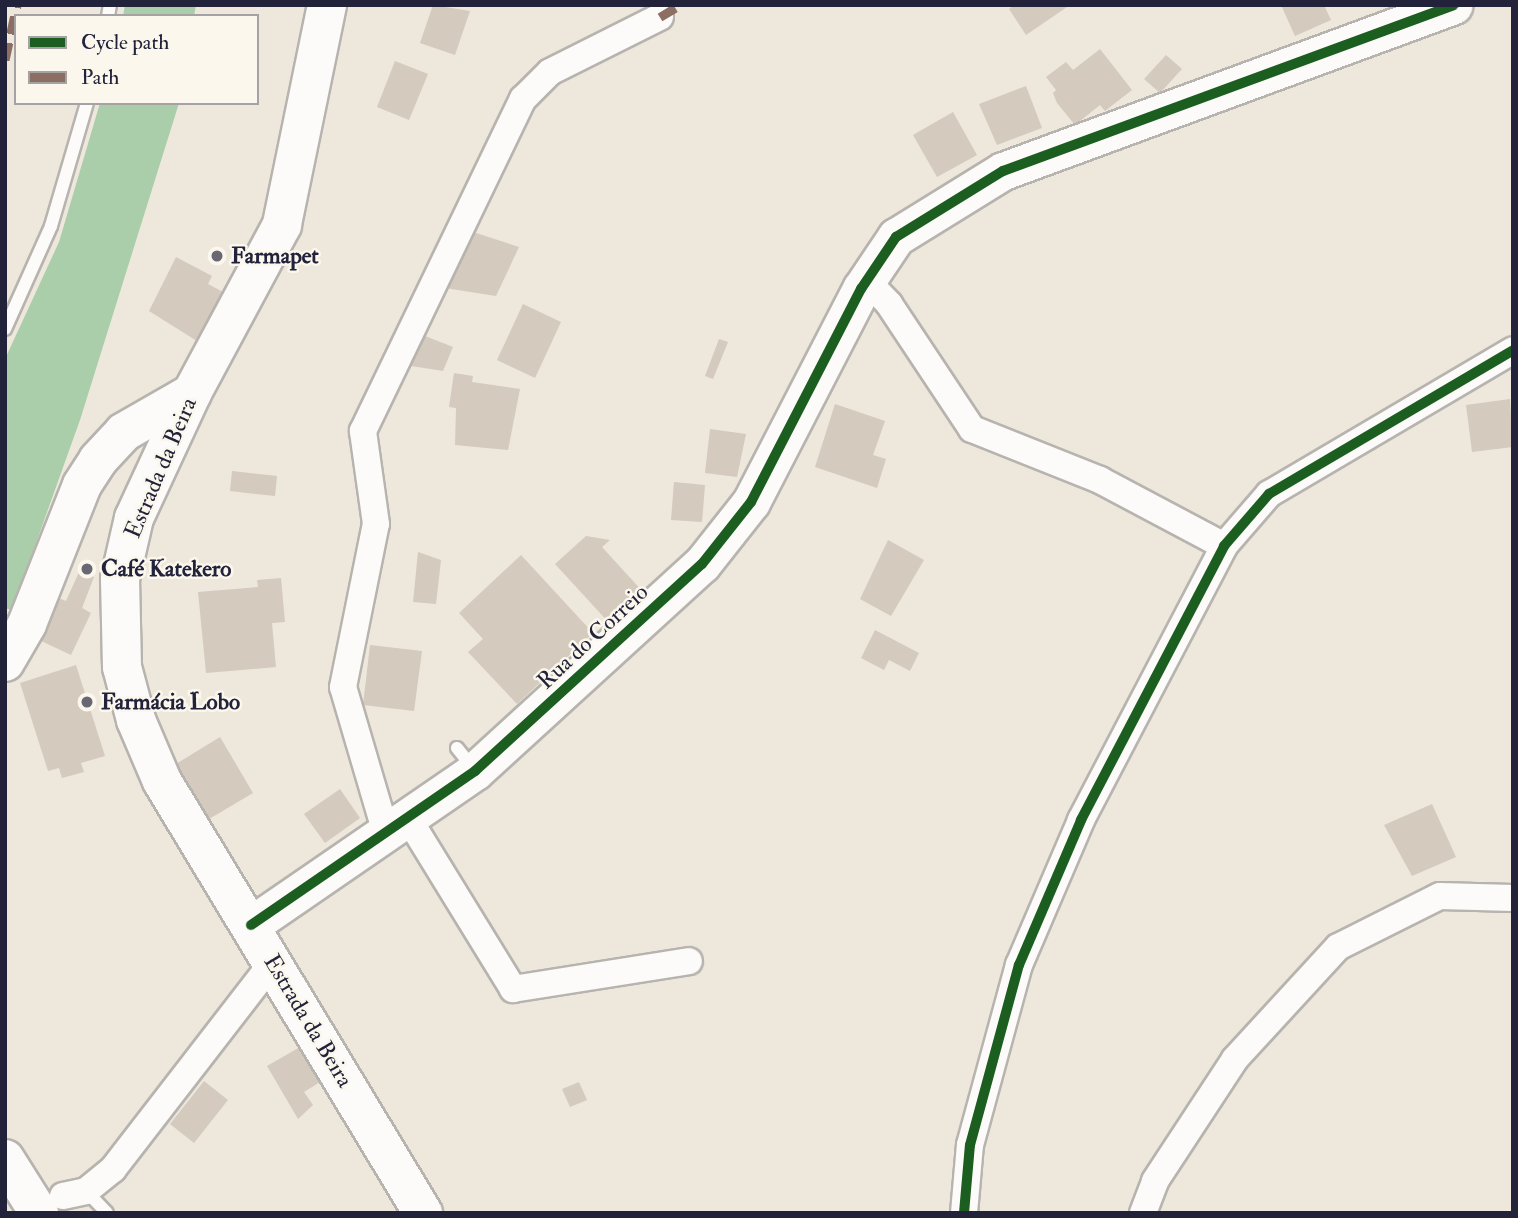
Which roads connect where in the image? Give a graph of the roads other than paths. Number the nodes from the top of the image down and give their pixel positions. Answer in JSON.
{"nodes":[{"id":1,"x":327,"y":5,"type":"edge"},
{"id":2,"x":1452,"y":5,"type":"edge"},
{"id":3,"x":660,"y":17,"type":"dead end"},
{"id":4,"x":86,"y":105,"type":"edge"},
{"id":5,"x":864,"y":285,"type":"junction"},
{"id":6,"x":5,"y":329,"type":"edge"},
{"id":7,"x":1513,"y":351,"type":"edge"},
{"id":8,"x":192,"y":393,"type":"junction"},
{"id":9,"x":124,"y":432,"type":"junction"},
{"id":10,"x":152,"y":485,"type":"junction"},
{"id":11,"x":1224,"y":546,"type":"junction"},
{"id":12,"x":5,"y":662,"type":"edge"},
{"id":13,"x":397,"y":825,"type":"junction"},
{"id":14,"x":1513,"y":898,"type":"edge"},
{"id":15,"x":251,"y":925,"type":"junction"},
{"id":16,"x":689,"y":961,"type":"dead end"},
{"id":17,"x":272,"y":963,"type":"junction"},
{"id":18,"x":5,"y":1159,"type":"edge"},
{"id":19,"x":62,"y":1200,"type":"edge"},
{"id":20,"x":107,"y":1213,"type":"edge"},
{"id":21,"x":423,"y":1213,"type":"edge"},
{"id":22,"x":964,"y":1213,"type":"edge"},
{"id":23,"x":1143,"y":1213,"type":"edge"}],
"edges":[{"from":1,"to":8,"type":"main road","name":"Estrada da Beira"},
{"from":2,"to":5,"type":"street","name":"Rua do Correio"},
{"from":3,"to":13,"type":"street"},
{"from":4,"to":6,"type":"lane"},
{"from":5,"to":11,"type":"street"},
{"from":5,"to":13,"type":"street","name":"Rua do Correio"},
{"from":7,"to":11,"type":"street"},
{"from":8,"to":9,"type":"main road"},
{"from":8,"to":10,"type":"main road","name":"Estrada da Beira"},
{"from":9,"to":10,"type":"main road"},
{"from":9,"to":12,"type":"main road"},
{"from":10,"to":15,"type":"main road","name":"Estrada da Beira"},
{"from":11,"to":22,"type":"street"},
{"from":13,"to":15,"type":"street","name":"Rua do Correio"},
{"from":13,"to":16,"type":"street"},
{"from":14,"to":23,"type":"street"},
{"from":15,"to":17,"type":"main road","name":"Estrada da Beira"},
{"from":17,"to":19,"type":"street"},
{"from":17,"to":21,"type":"main road","name":"Estrada da Beira"},
{"from":18,"to":19,"type":"main road"},
{"from":19,"to":20,"type":"lane"}]}
